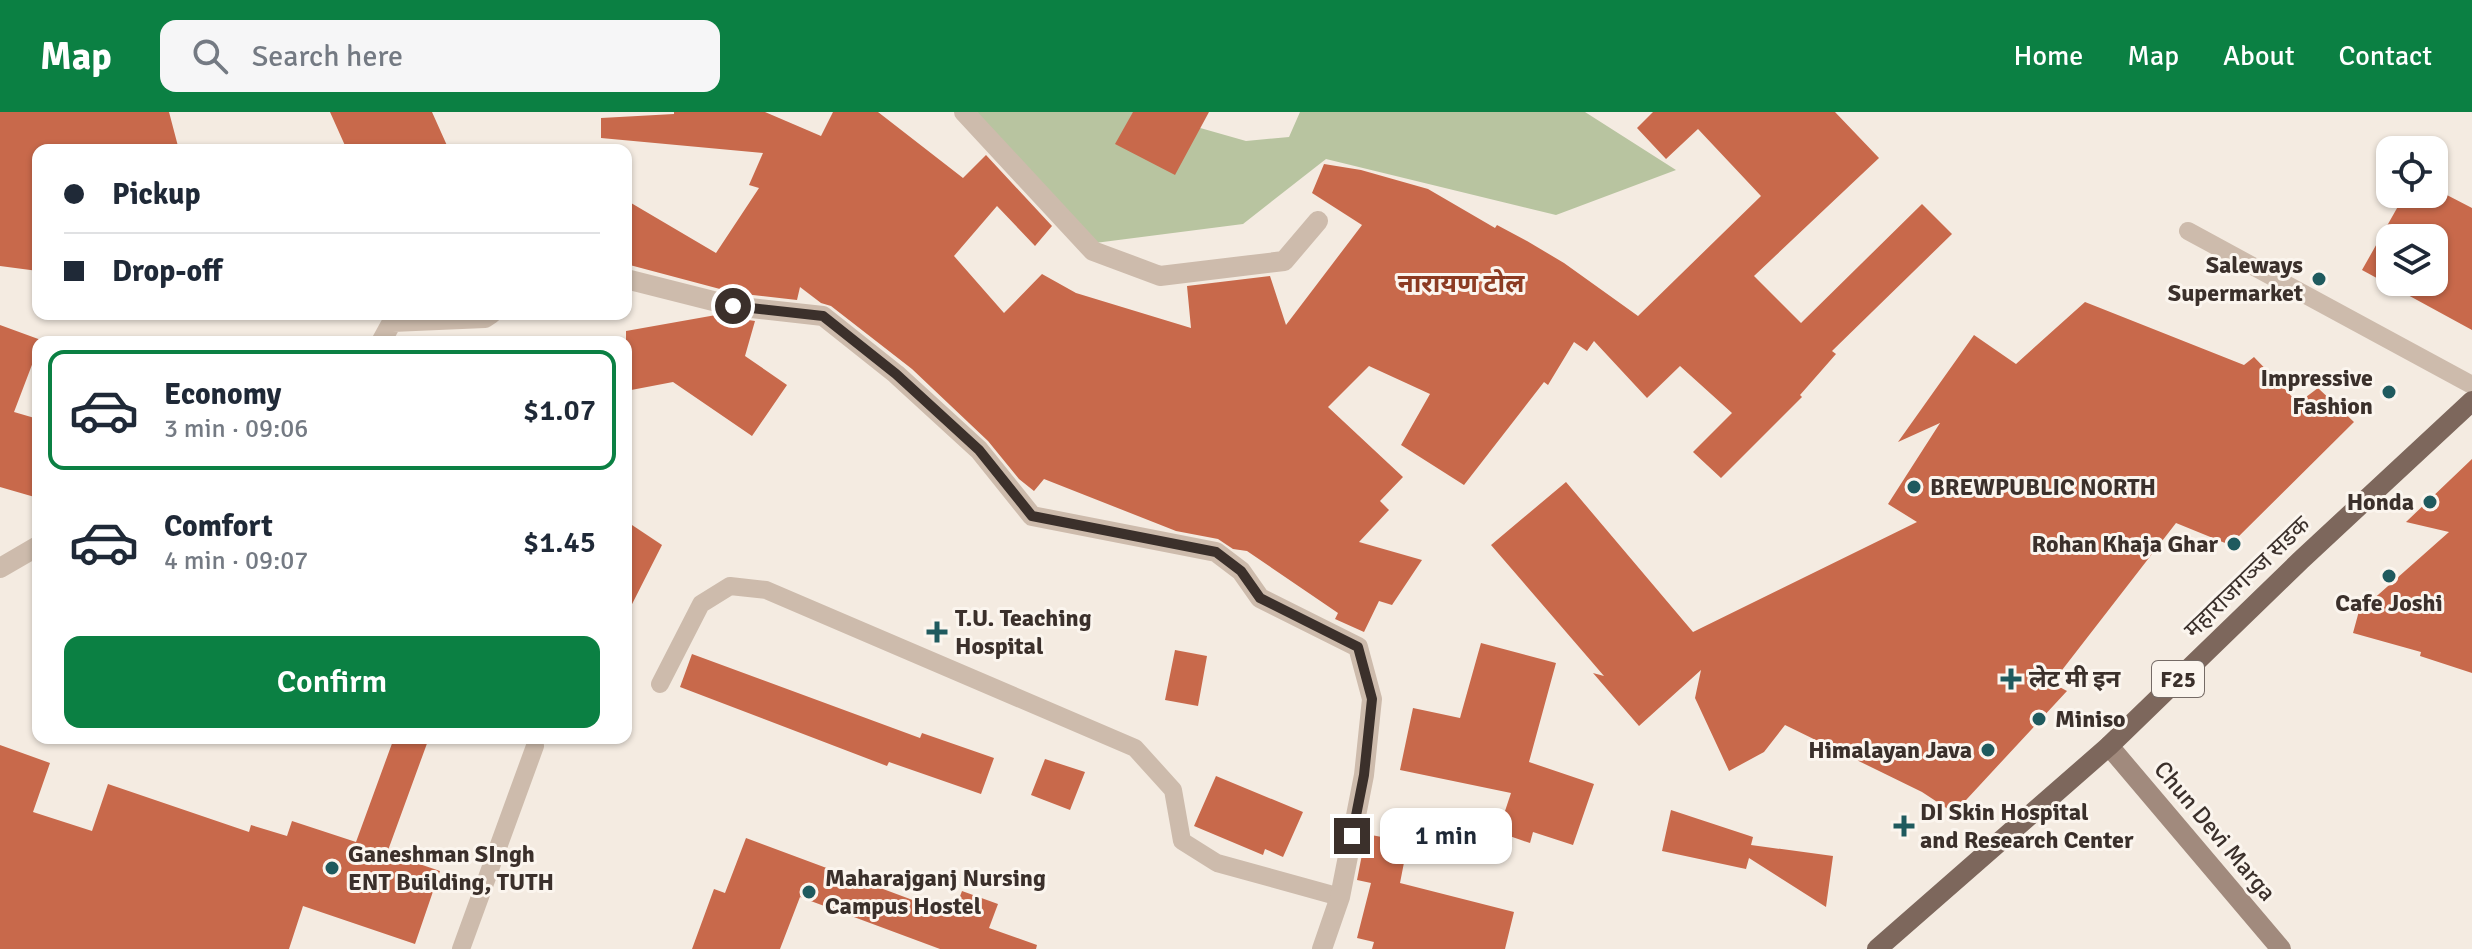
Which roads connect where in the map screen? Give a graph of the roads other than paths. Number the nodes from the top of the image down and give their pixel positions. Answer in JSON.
{"nodes":[{"id":1,"x":964,"y":112,"type":"edge"},
{"id":2,"x":1318,"y":221,"type":"dead end"},
{"id":3,"x":2188,"y":231,"type":"dead end"},
{"id":4,"x":632,"y":281,"type":"edge"},
{"id":5,"x":438,"y":320,"type":"edge"},
{"id":6,"x":384,"y":336,"type":"edge"},
{"id":7,"x":2472,"y":385,"type":"edge"},
{"id":8,"x":2472,"y":401,"type":"edge"},
{"id":9,"x":32,"y":549,"type":"edge"},
{"id":10,"x":0,"y":568,"type":"edge"},
{"id":11,"x":660,"y":684,"type":"dead end"},
{"id":12,"x":535,"y":746,"type":"dead end"},
{"id":13,"x":2109,"y":746,"type":"junction"},
{"id":14,"x":1340,"y":897,"type":"junction"},
{"id":15,"x":461,"y":949,"type":"edge"},
{"id":16,"x":1322,"y":949,"type":"edge"},
{"id":17,"x":1877,"y":949,"type":"edge"},
{"id":18,"x":2281,"y":949,"type":"edge"}],
"edges":[{"from":1,"to":2,"type":"street"},
{"from":3,"to":7,"type":"lane"},
{"from":4,"to":14,"type":"street"},
{"from":5,"to":6,"type":"street"},
{"from":8,"to":13,"type":"main road","name":"महाराजगञ्ज सडक","number":"F25"},
{"from":9,"to":10,"type":"street"},
{"from":11,"to":14,"type":"lane"},
{"from":12,"to":15,"type":"lane"},
{"from":13,"to":17,"type":"main road","name":"महाराजगञ्ज सडक","number":"F25"},
{"from":13,"to":18,"type":"street","name":"Chun Devi Marga"},
{"from":14,"to":16,"type":"street"}]}
